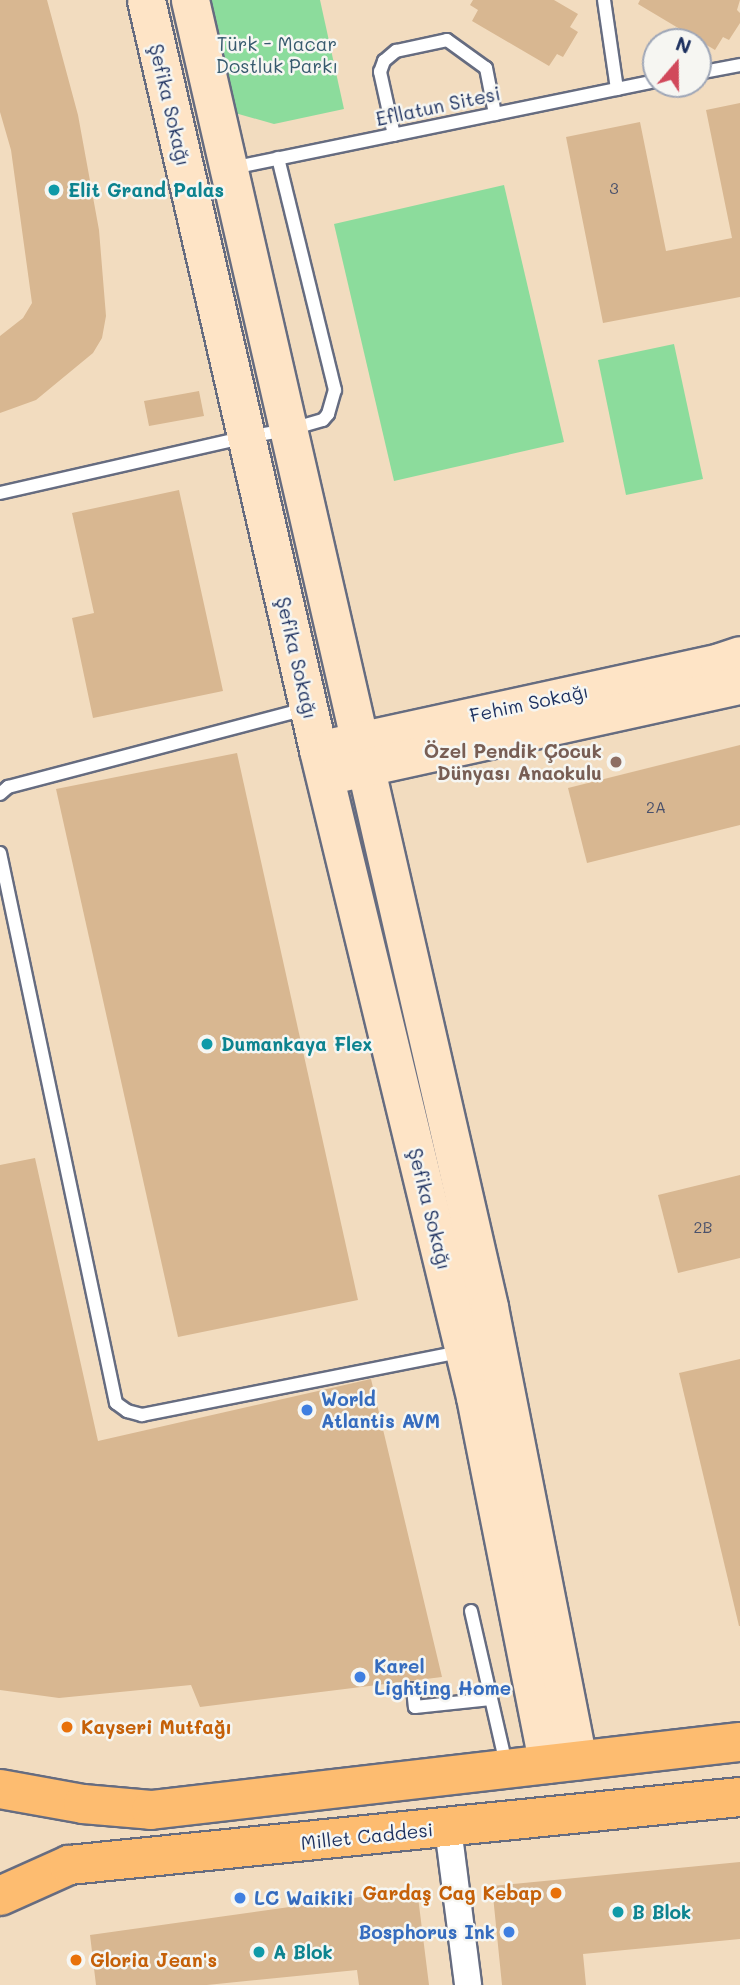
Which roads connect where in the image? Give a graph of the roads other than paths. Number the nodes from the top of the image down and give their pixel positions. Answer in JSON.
{"nodes":[{"id":1,"x":146,"y":0,"type":"edge"},
{"id":2,"x":190,"y":0,"type":"edge"},
{"id":3,"x":604,"y":0,"type":"edge"},
{"id":4,"x":740,"y":65,"type":"edge"},
{"id":5,"x":712,"y":70,"type":"edge"},
{"id":6,"x":642,"y":84,"type":"edge"},
{"id":7,"x":617,"y":89,"type":"junction"},
{"id":8,"x":495,"y":114,"type":"junction"},
{"id":9,"x":394,"y":135,"type":"junction"},
{"id":10,"x":278,"y":158,"type":"junction"},
{"id":11,"x":229,"y":169,"type":"junction"},
{"id":12,"x":288,"y":430,"type":"junction"},
{"id":13,"x":246,"y":437,"type":"junction"},
{"id":14,"x":0,"y":493,"type":"edge"},
{"id":15,"x":740,"y":654,"type":"edge"},
{"id":16,"x":740,"y":685,"type":"edge"},
{"id":17,"x":309,"y":708,"type":"junction"},
{"id":18,"x":361,"y":754,"type":"junction"},
{"id":19,"x":321,"y":763,"type":"junction"},
{"id":20,"x":0,"y":794,"type":"edge"},
{"id":21,"x":0,"y":853,"type":"edge"},
{"id":22,"x":472,"y":1310,"type":"junction"},
{"id":23,"x":481,"y":1350,"type":"junction"},
{"id":24,"x":471,"y":1611,"type":"dead end"},
{"id":25,"x":413,"y":1689,"type":"dead end"},
{"id":26,"x":491,"y":1699,"type":"junction"},
{"id":27,"x":740,"y":1742,"type":"edge"},
{"id":28,"x":563,"y":1762,"type":"junction"},
{"id":29,"x":507,"y":1769,"type":"junction"},
{"id":30,"x":0,"y":1789,"type":"edge"},
{"id":31,"x":740,"y":1797,"type":"edge"},
{"id":32,"x":571,"y":1816,"type":"junction"},
{"id":33,"x":448,"y":1828,"type":"junction"},
{"id":34,"x":0,"y":1896,"type":"edge"},
{"id":35,"x":468,"y":1985,"type":"edge"}],
"edges":[{"from":1,"to":13,"type":"street","name":"Şefika Sokağı"},
{"from":2,"to":11,"type":"street","name":"Şefika Sokağı"},
{"from":3,"to":7,"type":"lane"},
{"from":4,"to":5,"type":"lane"},
{"from":6,"to":7,"type":"lane","name":"Efllatun Sitesi"},
{"from":7,"to":8,"type":"lane","name":"Efllatun Sitesi"},
{"from":8,"to":9,"type":"lane","name":"Efllatun Sitesi"},
{"from":8,"to":9,"type":"lane"},
{"from":9,"to":10,"type":"lane","name":"Efllatun Sitesi"},
{"from":10,"to":11,"type":"lane","name":"Efllatun Sitesi"},
{"from":10,"to":12,"type":"lane"},
{"from":11,"to":12,"type":"street","name":"Şefika Sokağı"},
{"from":12,"to":13,"type":"lane"},
{"from":12,"to":18,"type":"street","name":"Şefika Sokağı"},
{"from":13,"to":14,"type":"lane"},
{"from":13,"to":17,"type":"street","name":"Şefika Sokağı"},
{"from":15,"to":18,"type":"street","name":"Fehim Sokağı"},
{"from":16,"to":18,"type":"street","name":"Fehim Sokağı"},
{"from":17,"to":19,"type":"street","name":"Şefika Sokağı"},
{"from":17,"to":20,"type":"lane"},
{"from":18,"to":19,"type":"street","name":"Fehim Sokağı"},
{"from":18,"to":22,"type":"street","name":"Şefika Sokağı"},
{"from":19,"to":22,"type":"street","name":"Şefika Sokağı"},
{"from":21,"to":23,"type":"lane"},
{"from":22,"to":23,"type":"street","name":"Şefika Sokağı"},
{"from":23,"to":28,"type":"street","name":"Şefika Sokağı"},
{"from":24,"to":26,"type":"lane"},
{"from":25,"to":26,"type":"lane"},
{"from":26,"to":29,"type":"lane"},
{"from":27,"to":28,"type":"main road"},
{"from":28,"to":29,"type":"main road"},
{"from":28,"to":32,"type":"main road"},
{"from":29,"to":30,"type":"main road"},
{"from":31,"to":32,"type":"main road","name":"Millet Caddesi"},
{"from":32,"to":33,"type":"main road","name":"Millet Caddesi"},
{"from":33,"to":34,"type":"main road","name":"Millet Caddesi"},
{"from":33,"to":35,"type":"street"}]}
